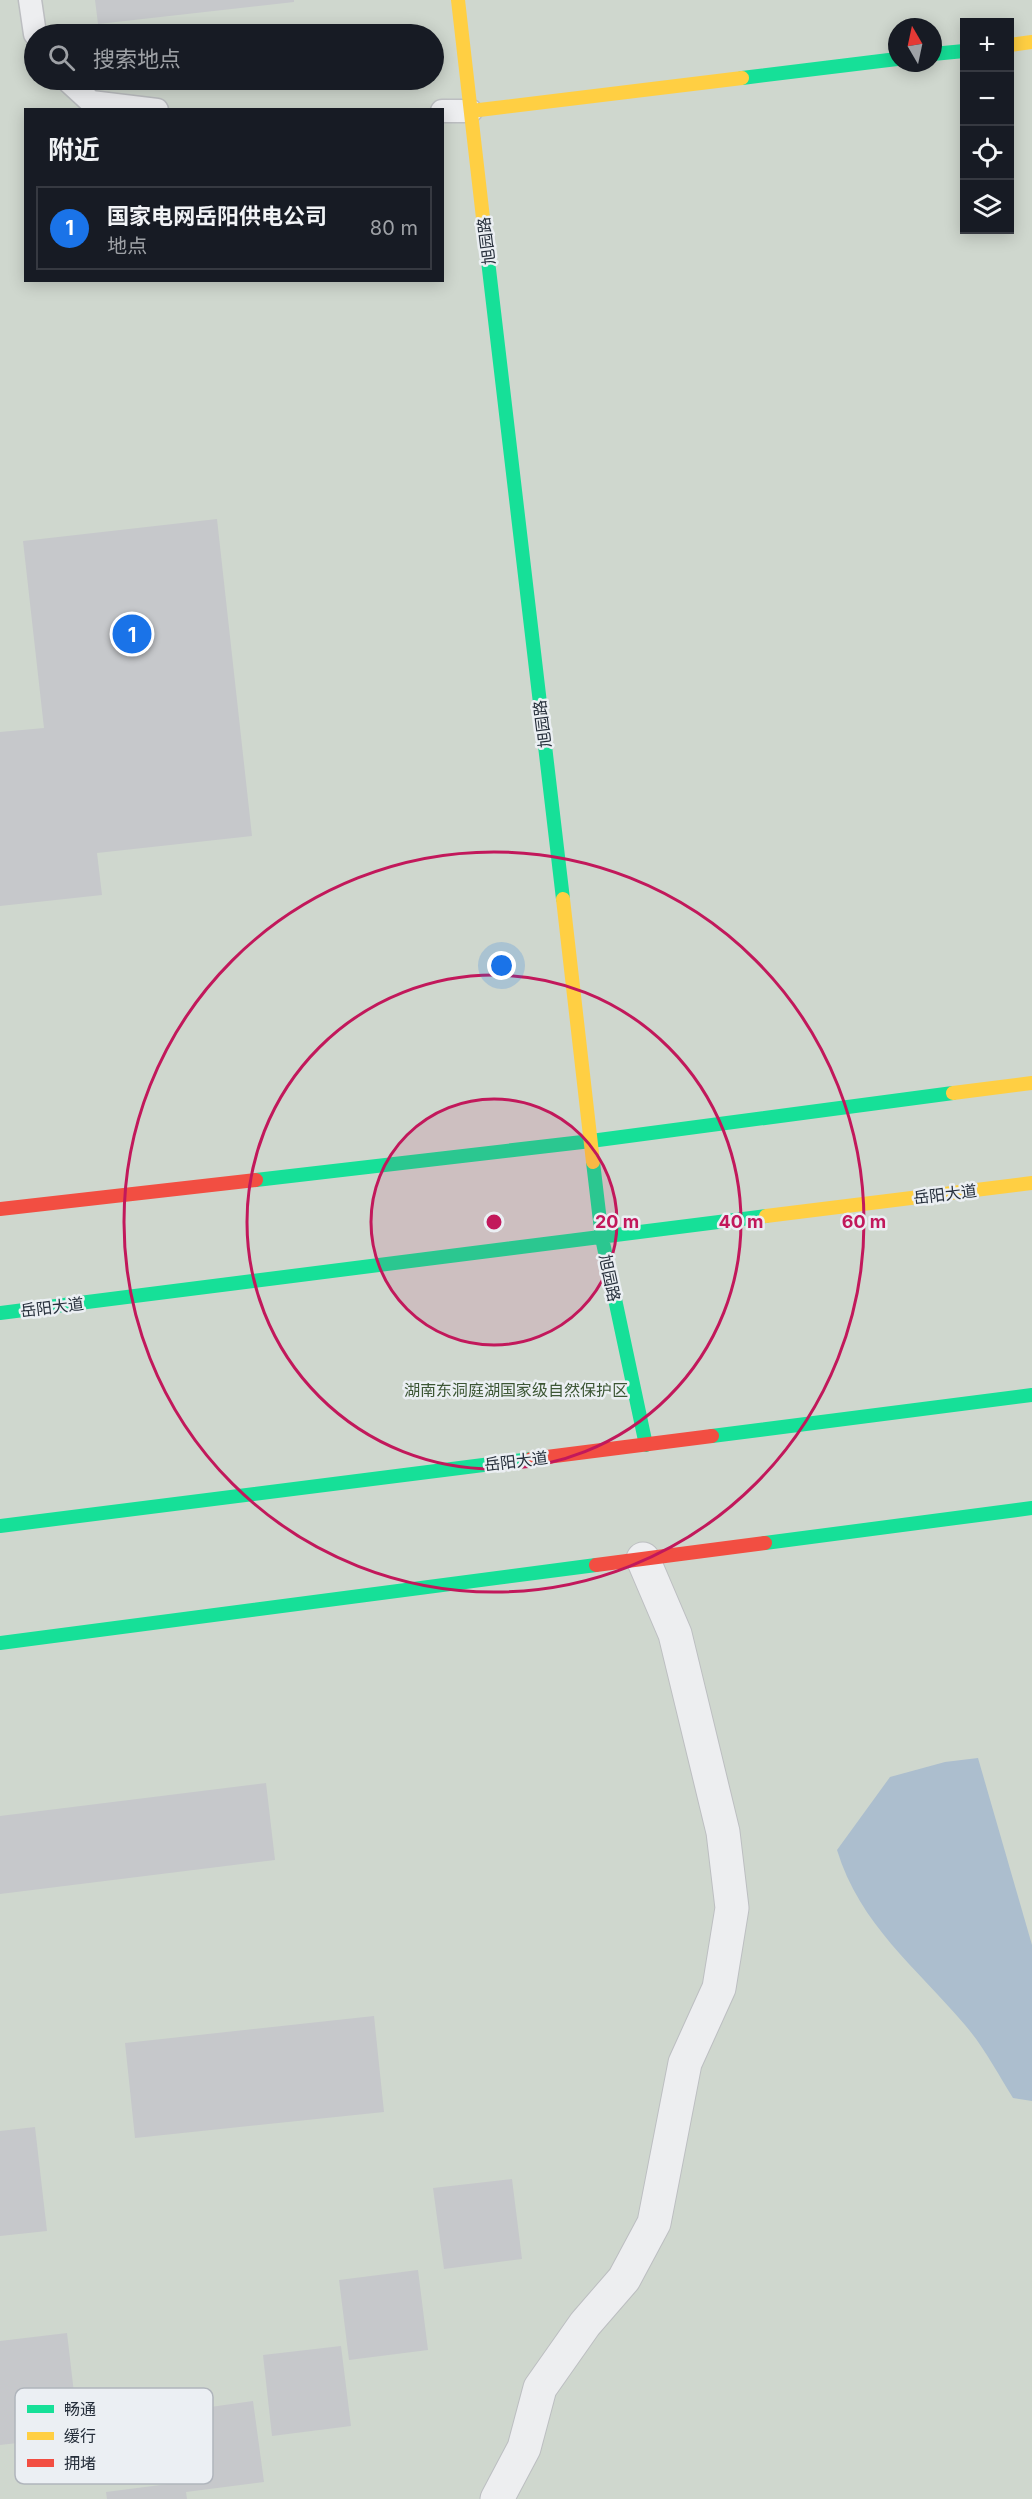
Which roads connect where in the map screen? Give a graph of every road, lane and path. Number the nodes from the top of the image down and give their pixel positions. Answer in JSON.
{"nodes":[{"id":1,"x":30,"y":0,"type":"edge"},
{"id":2,"x":458,"y":0,"type":"edge"},
{"id":3,"x":34,"y":24,"type":"edge"},
{"id":4,"x":1032,"y":42,"type":"edge"},
{"id":5,"x":1014,"y":44,"type":"edge"},
{"id":6,"x":960,"y":51,"type":"edge"},
{"id":7,"x":942,"y":53,"type":"edge"},
{"id":8,"x":888,"y":60,"type":"edge"},
{"id":9,"x":78,"y":90,"type":"edge"},
{"id":10,"x":140,"y":108,"type":"edge"},
{"id":11,"x":444,"y":111,"type":"edge"},
{"id":12,"x":471,"y":111,"type":"junction"},
{"id":13,"x":1032,"y":1083,"type":"edge"},
{"id":14,"x":591,"y":1141,"type":"junction"},
{"id":15,"x":1032,"y":1183,"type":"edge"},
{"id":16,"x":0,"y":1209,"type":"edge"},
{"id":17,"x":602,"y":1238,"type":"junction"},
{"id":18,"x":0,"y":1313,"type":"edge"},
{"id":19,"x":1032,"y":1395,"type":"edge"},
{"id":20,"x":646,"y":1445,"type":"junction"},
{"id":21,"x":1032,"y":1508,"type":"edge"},
{"id":22,"x":0,"y":1526,"type":"edge"},
{"id":23,"x":643,"y":1559,"type":"junction"},
{"id":24,"x":0,"y":1643,"type":"edge"},
{"id":25,"x":497,"y":2499,"type":"edge"}],
"edges":[{"from":1,"to":3,"type":"lane"},
{"from":2,"to":12,"type":"main road","name":"旭园路"},
{"from":4,"to":5,"type":"main road"},
{"from":6,"to":7,"type":"main road"},
{"from":8,"to":12,"type":"main road"},
{"from":9,"to":10,"type":"lane"},
{"from":11,"to":12,"type":"lane"},
{"from":12,"to":14,"type":"main road","name":"旭园路"},
{"from":13,"to":14,"type":"main road"},
{"from":14,"to":16,"type":"main road"},
{"from":14,"to":17,"type":"main road","name":"旭园路"},
{"from":15,"to":17,"type":"main road","name":"岳阳大道"},
{"from":17,"to":18,"type":"main road","name":"岳阳大道"},
{"from":17,"to":20,"type":"main road","name":"旭园路"},
{"from":19,"to":20,"type":"main road","name":"岳阳大道"},
{"from":20,"to":22,"type":"main road","name":"岳阳大道"},
{"from":21,"to":23,"type":"main road"},
{"from":23,"to":24,"type":"main road"},
{"from":23,"to":25,"type":"street"}]}
